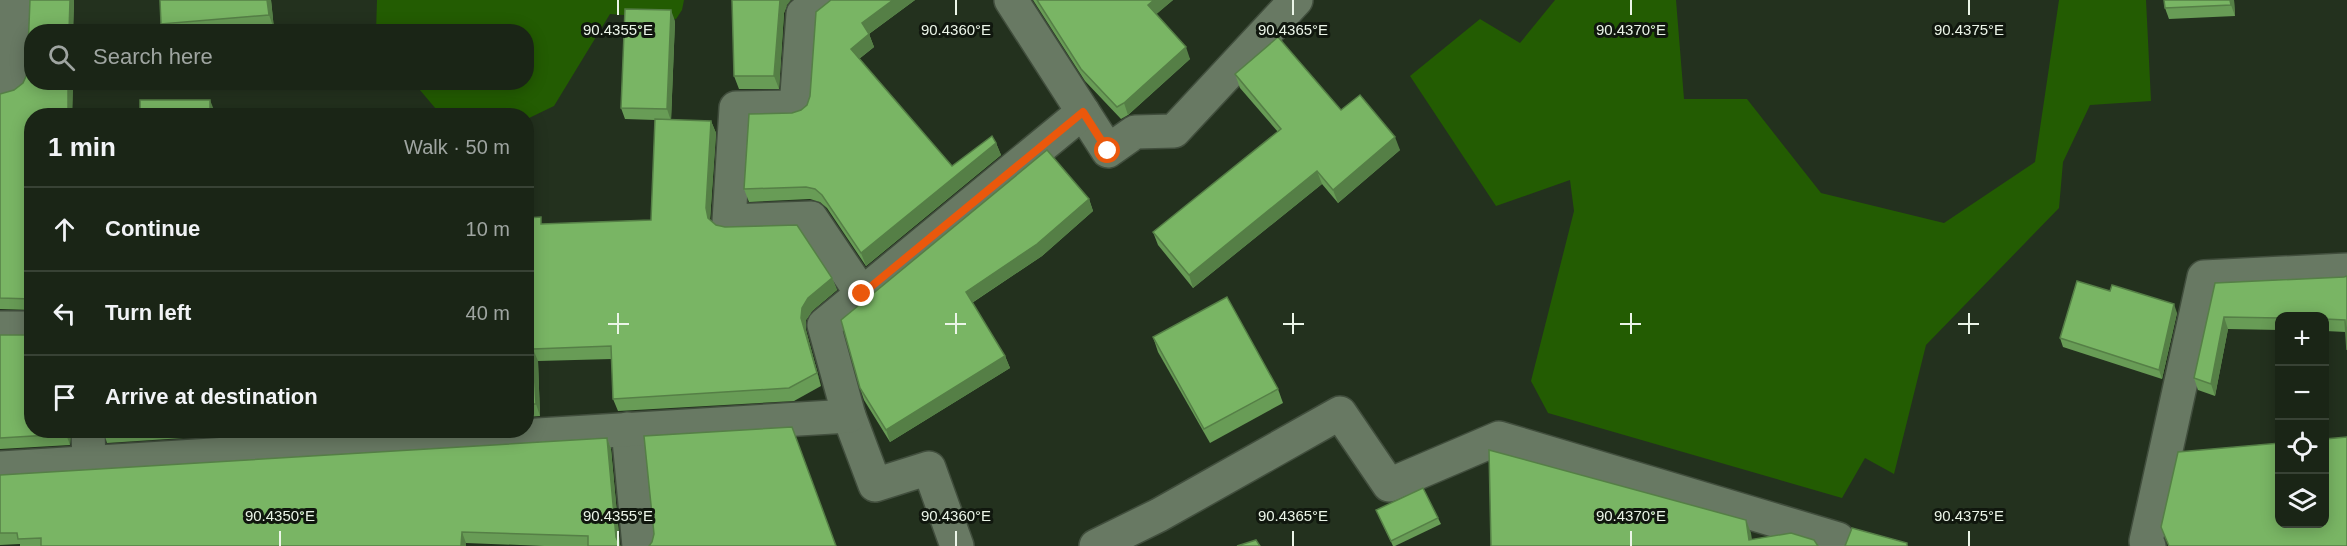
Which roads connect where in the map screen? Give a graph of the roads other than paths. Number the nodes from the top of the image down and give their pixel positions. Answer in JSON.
{"nodes":[{"id":1,"x":16,"y":0,"type":"edge"},
{"id":2,"x":824,"y":0,"type":"edge"},
{"id":3,"x":1011,"y":0,"type":"edge"},
{"id":4,"x":1296,"y":0,"type":"edge"},
{"id":5,"x":0,"y":88,"type":"edge"},
{"id":6,"x":1083,"y":112,"type":"junction"},
{"id":7,"x":2347,"y":270,"type":"edge"},
{"id":8,"x":862,"y":294,"type":"junction"},
{"id":9,"x":0,"y":328,"type":"edge"},
{"id":10,"x":24,"y":328,"type":"edge"},
{"id":11,"x":849,"y":416,"type":"junction"},
{"id":12,"x":628,"y":429,"type":"junction"},
{"id":13,"x":534,"y":435,"type":"edge"},
{"id":14,"x":88,"y":438,"type":"edge"},
{"id":15,"x":481,"y":438,"type":"edge"},
{"id":16,"x":89,"y":462,"type":"junction"},
{"id":17,"x":0,"y":468,"type":"edge"},
{"id":18,"x":639,"y":546,"type":"edge"},
{"id":19,"x":957,"y":546,"type":"edge"},
{"id":20,"x":1096,"y":546,"type":"edge"},
{"id":21,"x":1836,"y":546,"type":"edge"},
{"id":22,"x":2149,"y":546,"type":"edge"}],
"edges":[{"from":1,"to":5,"type":"street"},
{"from":2,"to":8,"type":"street"},
{"from":3,"to":6,"type":"street"},
{"from":4,"to":6,"type":"street"},
{"from":6,"to":8,"type":"street"},
{"from":7,"to":22,"type":"street"},
{"from":8,"to":11,"type":"street"},
{"from":9,"to":10,"type":"street"},
{"from":11,"to":12,"type":"street"},
{"from":11,"to":19,"type":"street"},
{"from":12,"to":13,"type":"street"},
{"from":12,"to":18,"type":"street"},
{"from":14,"to":16,"type":"street"},
{"from":15,"to":16,"type":"street"},
{"from":16,"to":17,"type":"street"},
{"from":20,"to":21,"type":"street"}]}
